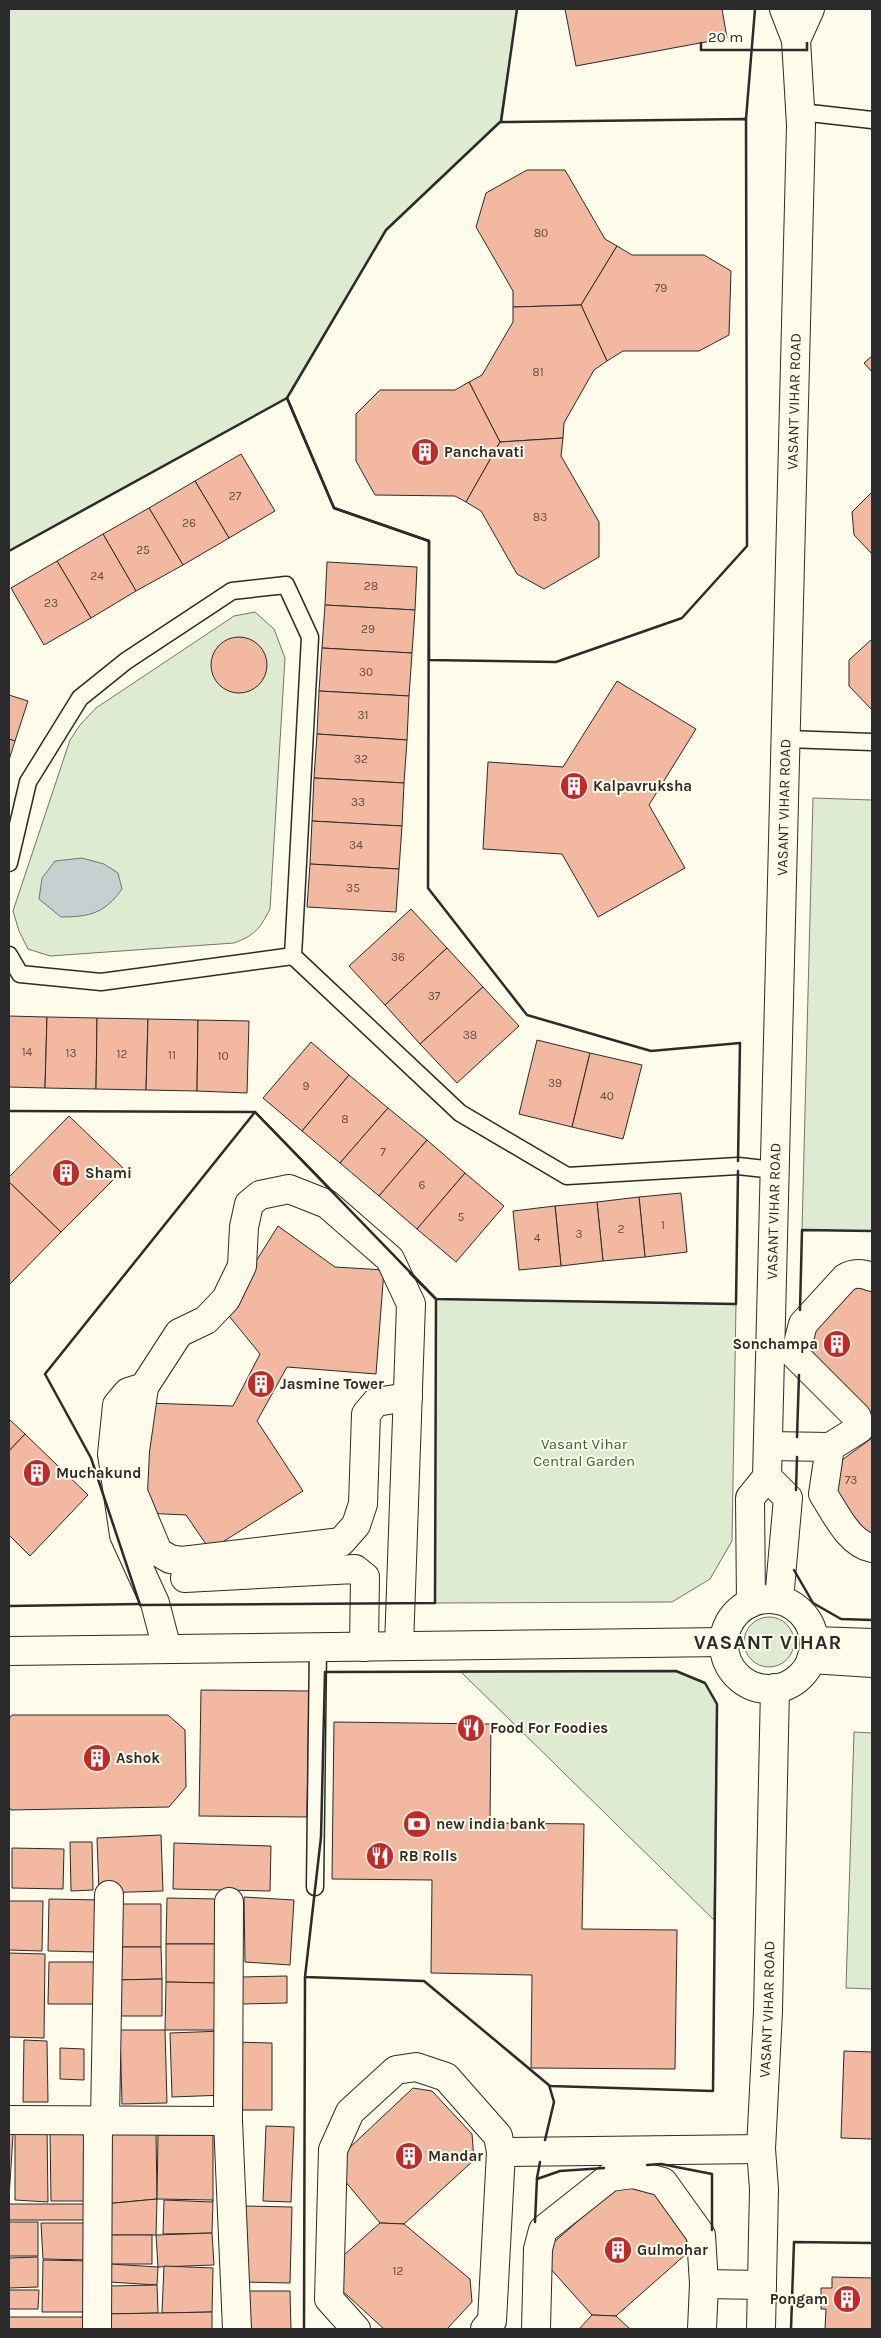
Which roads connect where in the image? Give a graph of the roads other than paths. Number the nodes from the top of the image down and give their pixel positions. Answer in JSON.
{"nodes":[{"id":1,"x":784,"y":9,"type":"edge"},
{"id":2,"x":810,"y":9,"type":"edge"},
{"id":3,"x":796,"y":40,"type":"junction"},
{"id":4,"x":801,"y":112,"type":"junction"},
{"id":5,"x":872,"y":120,"type":"edge"},
{"id":6,"x":786,"y":739,"type":"junction"},
{"id":7,"x":872,"y":742,"type":"edge"},
{"id":8,"x":9,"y":863,"type":"edge"},
{"id":9,"x":9,"y":955,"type":"edge"},
{"id":10,"x":293,"y":956,"type":"junction"},
{"id":11,"x":774,"y":1170,"type":"junction"},
{"id":12,"x":872,"y":1277,"type":"edge"},
{"id":13,"x":144,"y":1388,"type":"junction"},
{"id":14,"x":408,"y":1397,"type":"junction"},
{"id":15,"x":768,"y":1446,"type":"junction"},
{"id":16,"x":830,"y":1447,"type":"junction"},
{"id":17,"x":767,"y":1477,"type":"junction"},
{"id":18,"x":872,"y":1548,"type":"edge"},
{"id":19,"x":185,"y":1578,"type":"dead end"},
{"id":20,"x":779,"y":1600,"type":"junction"},
{"id":21,"x":751,"y":1603,"type":"junction"},
{"id":22,"x":724,"y":1642,"type":"junction"},
{"id":23,"x":872,"y":1643,"type":"edge"},
{"id":24,"x":399,"y":1646,"type":"junction"},
{"id":25,"x":318,"y":1647,"type":"junction"},
{"id":26,"x":364,"y":1647,"type":"junction"},
{"id":27,"x":167,"y":1649,"type":"junction"},
{"id":28,"x":812,"y":1650,"type":"junction"},
{"id":29,"x":9,"y":1651,"type":"edge"},
{"id":30,"x":872,"y":1663,"type":"edge"},
{"id":31,"x":775,"y":1688,"type":"junction"},
{"id":32,"x":315,"y":1887,"type":"dead end"},
{"id":33,"x":109,"y":1895,"type":"dead end"},
{"id":34,"x":229,"y":1902,"type":"dead end"},
{"id":35,"x":9,"y":2120,"type":"edge"},
{"id":36,"x":101,"y":2120,"type":"junction"},
{"id":37,"x":228,"y":2121,"type":"junction"},
{"id":38,"x":761,"y":2149,"type":"junction"},
{"id":39,"x":501,"y":2152,"type":"junction"},
{"id":40,"x":704,"y":2284,"type":"junction"},
{"id":41,"x":762,"y":2285,"type":"junction"},
{"id":42,"x":96,"y":2329,"type":"edge"},
{"id":43,"x":237,"y":2329,"type":"edge"},
{"id":44,"x":356,"y":2329,"type":"edge"},
{"id":45,"x":485,"y":2329,"type":"edge"},
{"id":46,"x":536,"y":2329,"type":"edge"},
{"id":47,"x":702,"y":2329,"type":"edge"},
{"id":48,"x":761,"y":2329,"type":"edge"}],
"edges":[{"from":1,"to":3,"type":"street"},
{"from":2,"to":3,"type":"street","name":"VASANT VIHAR ROAD"},
{"from":3,"to":4,"type":"street","name":"VASANT VIHAR ROAD"},
{"from":4,"to":5,"type":"lane"},
{"from":4,"to":6,"type":"street","name":"VASANT VIHAR ROAD"},
{"from":6,"to":7,"type":"lane"},
{"from":6,"to":11,"type":"street","name":"VASANT VIHAR ROAD"},
{"from":8,"to":10,"type":"lane"},
{"from":9,"to":10,"type":"lane"},
{"from":10,"to":11,"type":"lane"},
{"from":11,"to":15,"type":"street","name":"VASANT VIHAR ROAD"},
{"from":12,"to":16,"type":"street"},
{"from":13,"to":14,"type":"street"},
{"from":13,"to":14,"type":"street"},
{"from":13,"to":27,"type":"street"},
{"from":14,"to":24,"type":"street"},
{"from":15,"to":16,"type":"street"},
{"from":15,"to":17,"type":"street","name":"VASANT VIHAR ROAD"},
{"from":16,"to":18,"type":"street"},
{"from":17,"to":20,"type":"street"},
{"from":17,"to":21,"type":"street"},
{"from":19,"to":26,"type":"street"},
{"from":20,"to":21,"type":"street"},
{"from":20,"to":28,"type":"street"},
{"from":21,"to":22,"type":"street"},
{"from":22,"to":24,"type":"street"},
{"from":22,"to":31,"type":"street"},
{"from":23,"to":28,"type":"street"},
{"from":24,"to":26,"type":"street"},
{"from":25,"to":26,"type":"street"},
{"from":25,"to":27,"type":"street"},
{"from":25,"to":32,"type":"lane"},
{"from":27,"to":29,"type":"street"},
{"from":28,"to":30,"type":"street"},
{"from":28,"to":31,"type":"street"},
{"from":31,"to":38,"type":"street","name":"VASANT VIHAR ROAD"},
{"from":33,"to":36,"type":"street"},
{"from":34,"to":37,"type":"street"},
{"from":35,"to":36,"type":"street"},
{"from":36,"to":37,"type":"street"},
{"from":36,"to":42,"type":"street"},
{"from":37,"to":43,"type":"street"},
{"from":38,"to":39,"type":"street"},
{"from":38,"to":41,"type":"street","name":"VASANT VIHAR ROAD"},
{"from":39,"to":44,"type":"street"},
{"from":39,"to":45,"type":"street"},
{"from":40,"to":41,"type":"street"},
{"from":40,"to":46,"type":"street"},
{"from":40,"to":47,"type":"street"},
{"from":41,"to":48,"type":"street","name":"VASANT VIHAR ROAD"}]}
